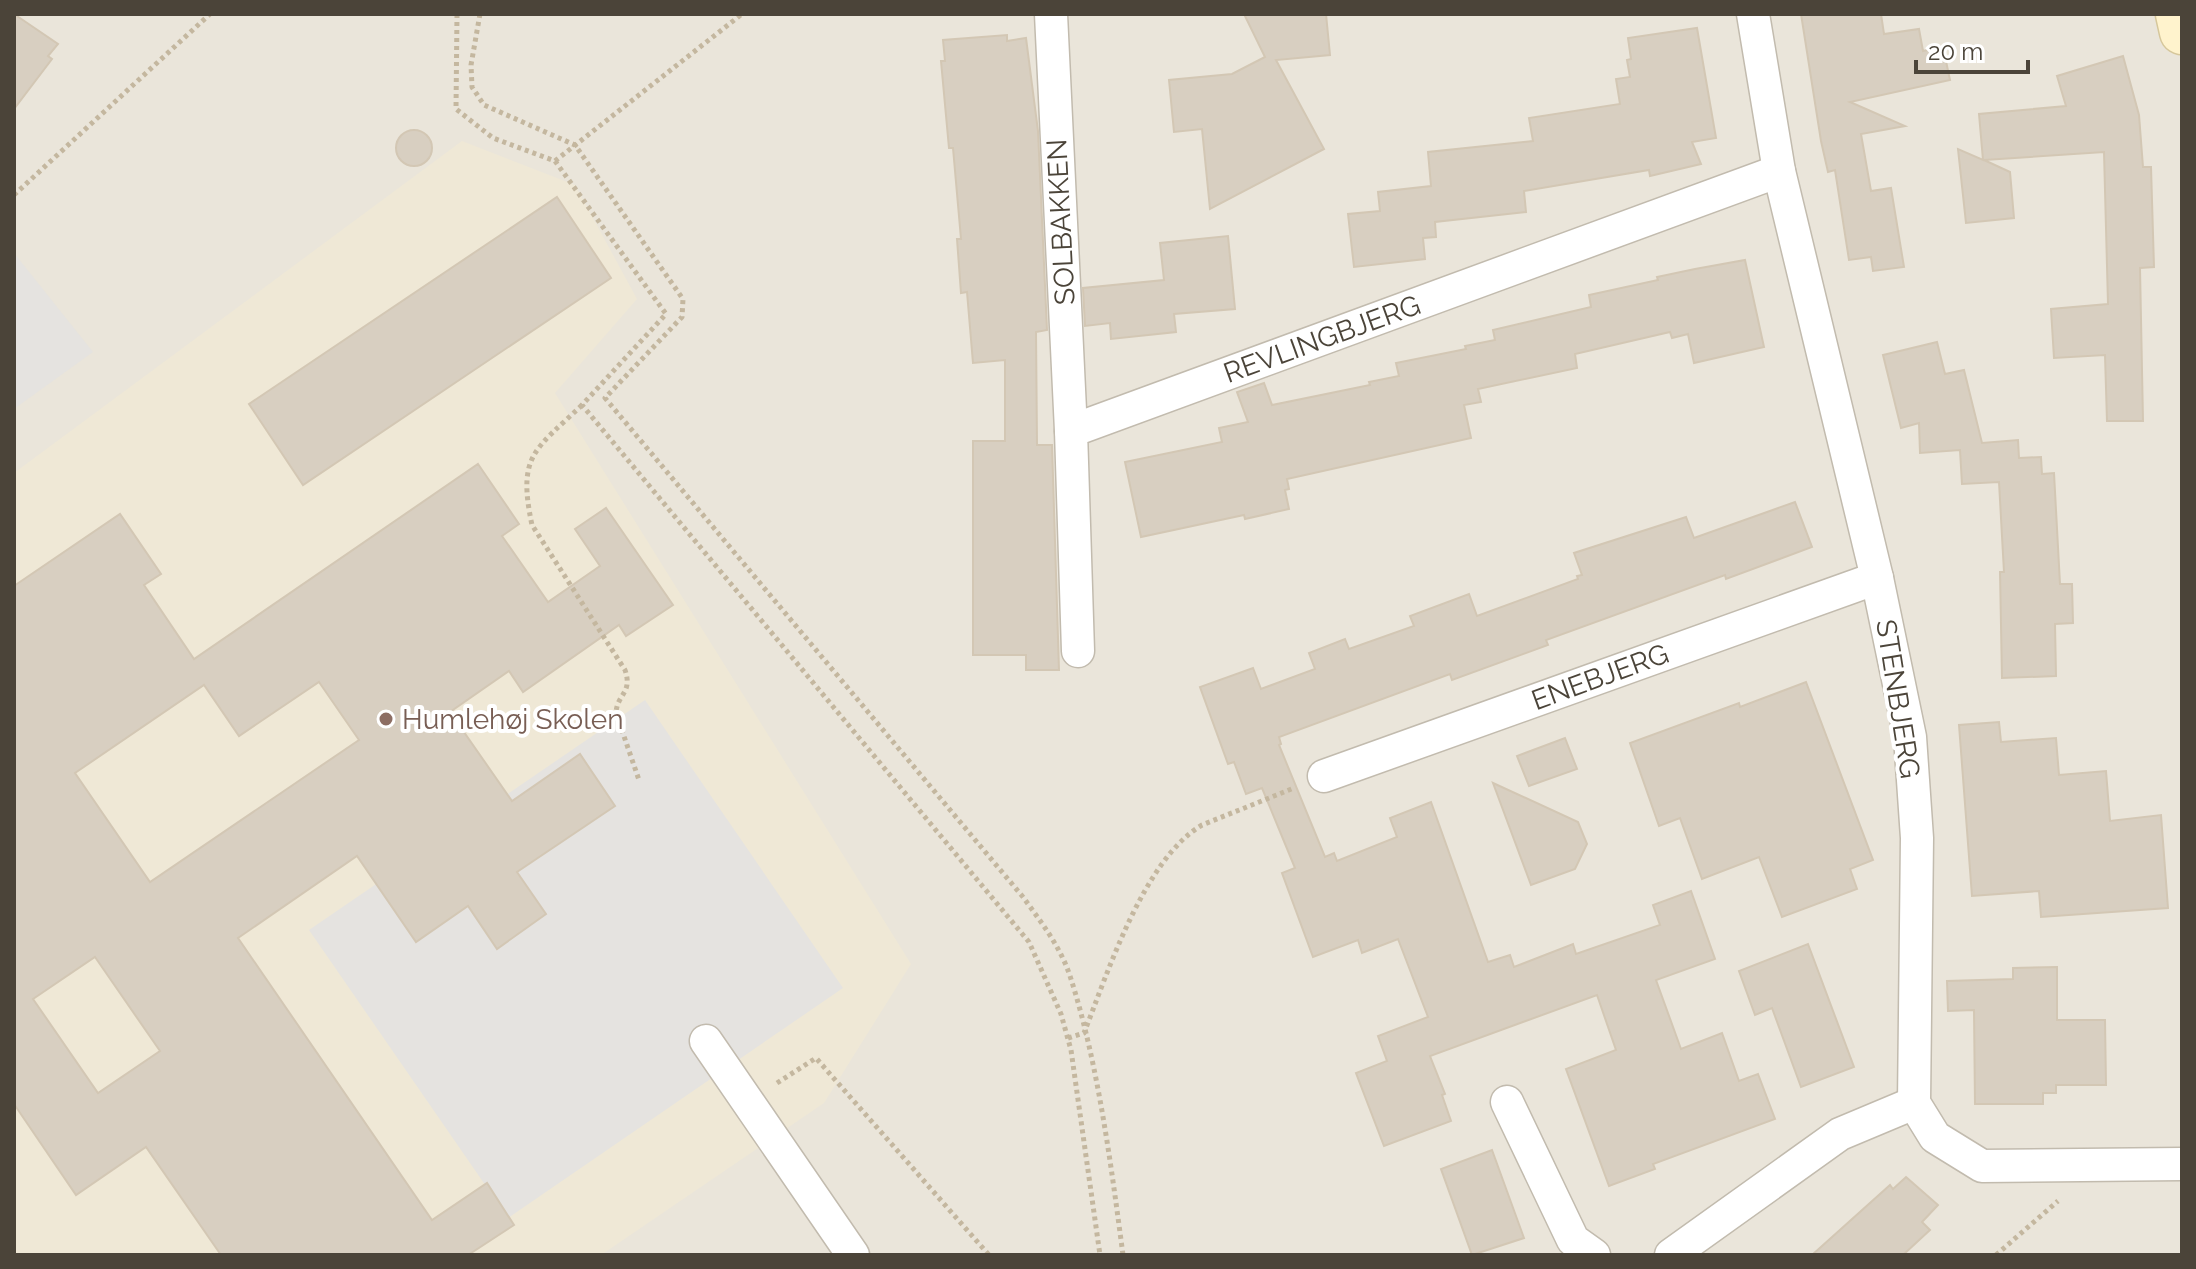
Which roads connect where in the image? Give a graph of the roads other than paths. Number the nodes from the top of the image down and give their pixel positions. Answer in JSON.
{"nodes":[{"id":1,"x":1051,"y":14,"type":"edge"},
{"id":2,"x":1753,"y":14,"type":"edge"},
{"id":3,"x":2178,"y":14,"type":"edge"},
{"id":4,"x":2182,"y":32,"type":"edge"},
{"id":5,"x":1779,"y":171,"type":"junction"},
{"id":6,"x":1071,"y":431,"type":"junction"},
{"id":7,"x":1877,"y":578,"type":"junction"},
{"id":8,"x":1078,"y":651,"type":"dead end"},
{"id":9,"x":1324,"y":776,"type":"road end"},
{"id":10,"x":706,"y":1041,"type":"dead end"},
{"id":11,"x":1507,"y":1102,"type":"dead end"},
{"id":12,"x":1914,"y":1103,"type":"junction"},
{"id":13,"x":2182,"y":1164,"type":"edge"},
{"id":14,"x":853,"y":1255,"type":"edge"},
{"id":15,"x":1594,"y":1255,"type":"edge"},
{"id":16,"x":1671,"y":1255,"type":"edge"}],
"edges":[{"from":1,"to":6,"type":"street","name":"SOLBAKKEN"},
{"from":2,"to":5,"type":"street","name":"STENBJERG"},
{"from":3,"to":4,"type":"street"},
{"from":5,"to":6,"type":"street","name":"REVLINGBJERG"},
{"from":5,"to":7,"type":"street","name":"STENBJERG"},
{"from":6,"to":8,"type":"street"},
{"from":7,"to":9,"type":"street","name":"ENEBJERG"},
{"from":7,"to":12,"type":"street","name":"STENBJERG"},
{"from":10,"to":14,"type":"street"},
{"from":11,"to":15,"type":"street"},
{"from":12,"to":13,"type":"street"},
{"from":12,"to":16,"type":"street"}]}
